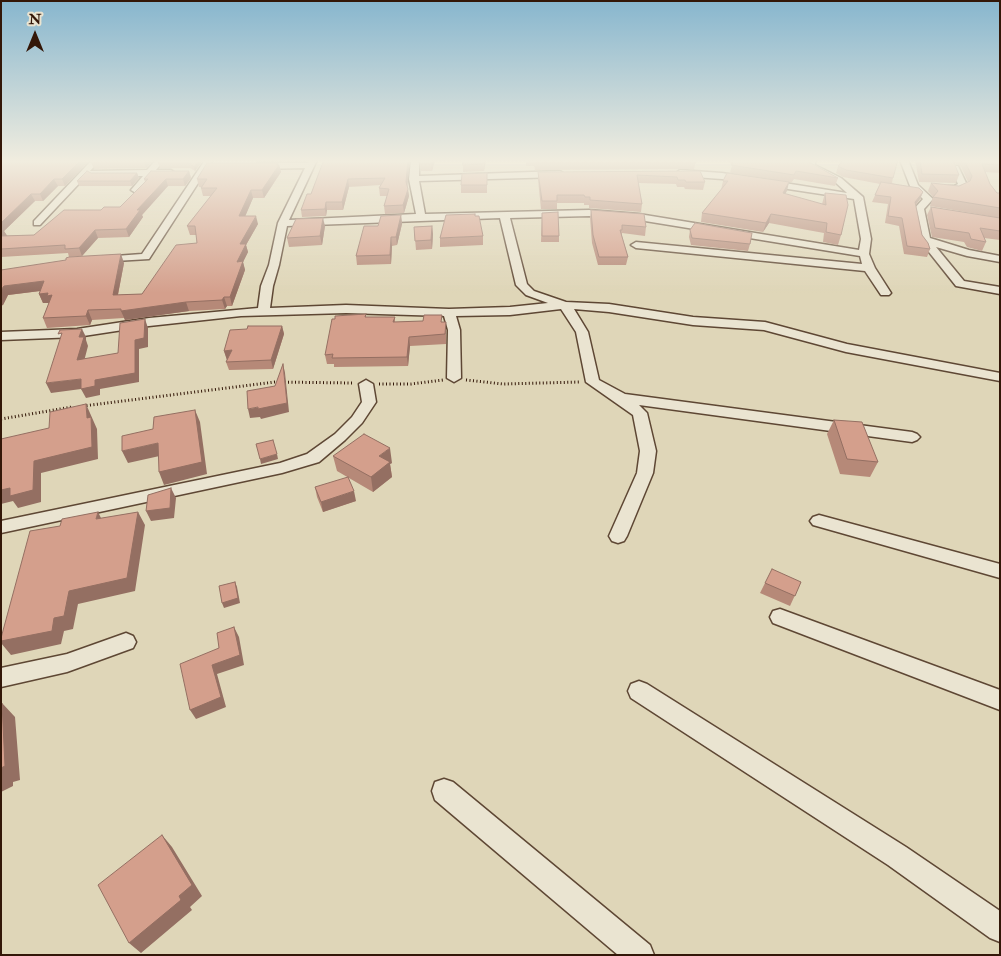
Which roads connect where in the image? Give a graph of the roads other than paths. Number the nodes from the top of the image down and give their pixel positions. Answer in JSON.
{"nodes":[{"id":1,"x":54,"y":205,"type":"edge"},
{"id":2,"x":181,"y":205,"type":"edge"},
{"id":3,"x":292,"y":205,"type":"edge"},
{"id":4,"x":416,"y":205,"type":"edge"},
{"id":5,"x":859,"y":205,"type":"edge"},
{"id":6,"x":922,"y":205,"type":"edge"},
{"id":7,"x":918,"y":209,"type":"junction"},
{"id":8,"x":934,"y":212,"type":"edge"},
{"id":9,"x":504,"y":215,"type":"junction"},
{"id":10,"x":418,"y":217,"type":"junction"},
{"id":11,"x":37,"y":223,"type":"dead end"},
{"id":12,"x":283,"y":223,"type":"junction"},
{"id":13,"x":925,"y":240,"type":"junction"},
{"id":14,"x":636,"y":245,"type":"dead end"},
{"id":15,"x":864,"y":254,"type":"junction"},
{"id":16,"x":1000,"y":259,"type":"edge"},
{"id":17,"x":91,"y":260,"type":"edge"},
{"id":18,"x":869,"y":268,"type":"junction"},
{"id":19,"x":1000,"y":291,"type":"edge"},
{"id":20,"x":885,"y":293,"type":"dead end"},
{"id":21,"x":565,"y":305,"type":"junction"},
{"id":22,"x":264,"y":311,"type":"junction"},
{"id":23,"x":449,"y":313,"type":"junction"},
{"id":24,"x":1,"y":336,"type":"edge"},
{"id":25,"x":1000,"y":376,"type":"edge"},
{"id":26,"x":454,"y":378,"type":"road end"},
{"id":27,"x":366,"y":384,"type":"road end"},
{"id":28,"x":621,"y":398,"type":"junction"},
{"id":29,"x":912,"y":437,"type":"dead end"},
{"id":30,"x":819,"y":522,"type":"dead end"},
{"id":31,"x":1,"y":528,"type":"edge"},
{"id":32,"x":618,"y":536,"type":"dead end"},
{"id":33,"x":1000,"y":571,"type":"edge"},
{"id":34,"x":780,"y":617,"type":"dead end"},
{"id":35,"x":126,"y":642,"type":"dead end"},
{"id":36,"x":1,"y":678,"type":"edge"},
{"id":37,"x":639,"y":691,"type":"dead end"},
{"id":38,"x":1000,"y":700,"type":"edge"},
{"id":39,"x":444,"y":792,"type":"dead end"},
{"id":40,"x":1000,"y":928,"type":"edge"},
{"id":41,"x":640,"y":955,"type":"edge"}],
"edges":[{"from":1,"to":11,"type":"street"},
{"from":2,"to":17,"type":"street"},
{"from":3,"to":12,"type":"street"},
{"from":4,"to":10,"type":"street"},
{"from":5,"to":15,"type":"street"},
{"from":6,"to":7,"type":"street"},
{"from":7,"to":8,"type":"street"},
{"from":7,"to":13,"type":"street"},
{"from":9,"to":10,"type":"street"},
{"from":9,"to":15,"type":"street"},
{"from":9,"to":21,"type":"street"},
{"from":10,"to":12,"type":"street"},
{"from":12,"to":22,"type":"street"},
{"from":13,"to":16,"type":"street"},
{"from":13,"to":19,"type":"street"},
{"from":14,"to":18,"type":"street"},
{"from":15,"to":18,"type":"street"},
{"from":18,"to":20,"type":"street"},
{"from":21,"to":23,"type":"street"},
{"from":21,"to":25,"type":"street"},
{"from":21,"to":28,"type":"street"},
{"from":22,"to":23,"type":"street"},
{"from":22,"to":24,"type":"street"},
{"from":23,"to":26,"type":"street"},
{"from":27,"to":31,"type":"street"},
{"from":28,"to":29,"type":"street"},
{"from":28,"to":32,"type":"street"},
{"from":30,"to":33,"type":"street"},
{"from":34,"to":38,"type":"street"},
{"from":35,"to":36,"type":"street"},
{"from":37,"to":40,"type":"street"},
{"from":39,"to":41,"type":"street"}]}
